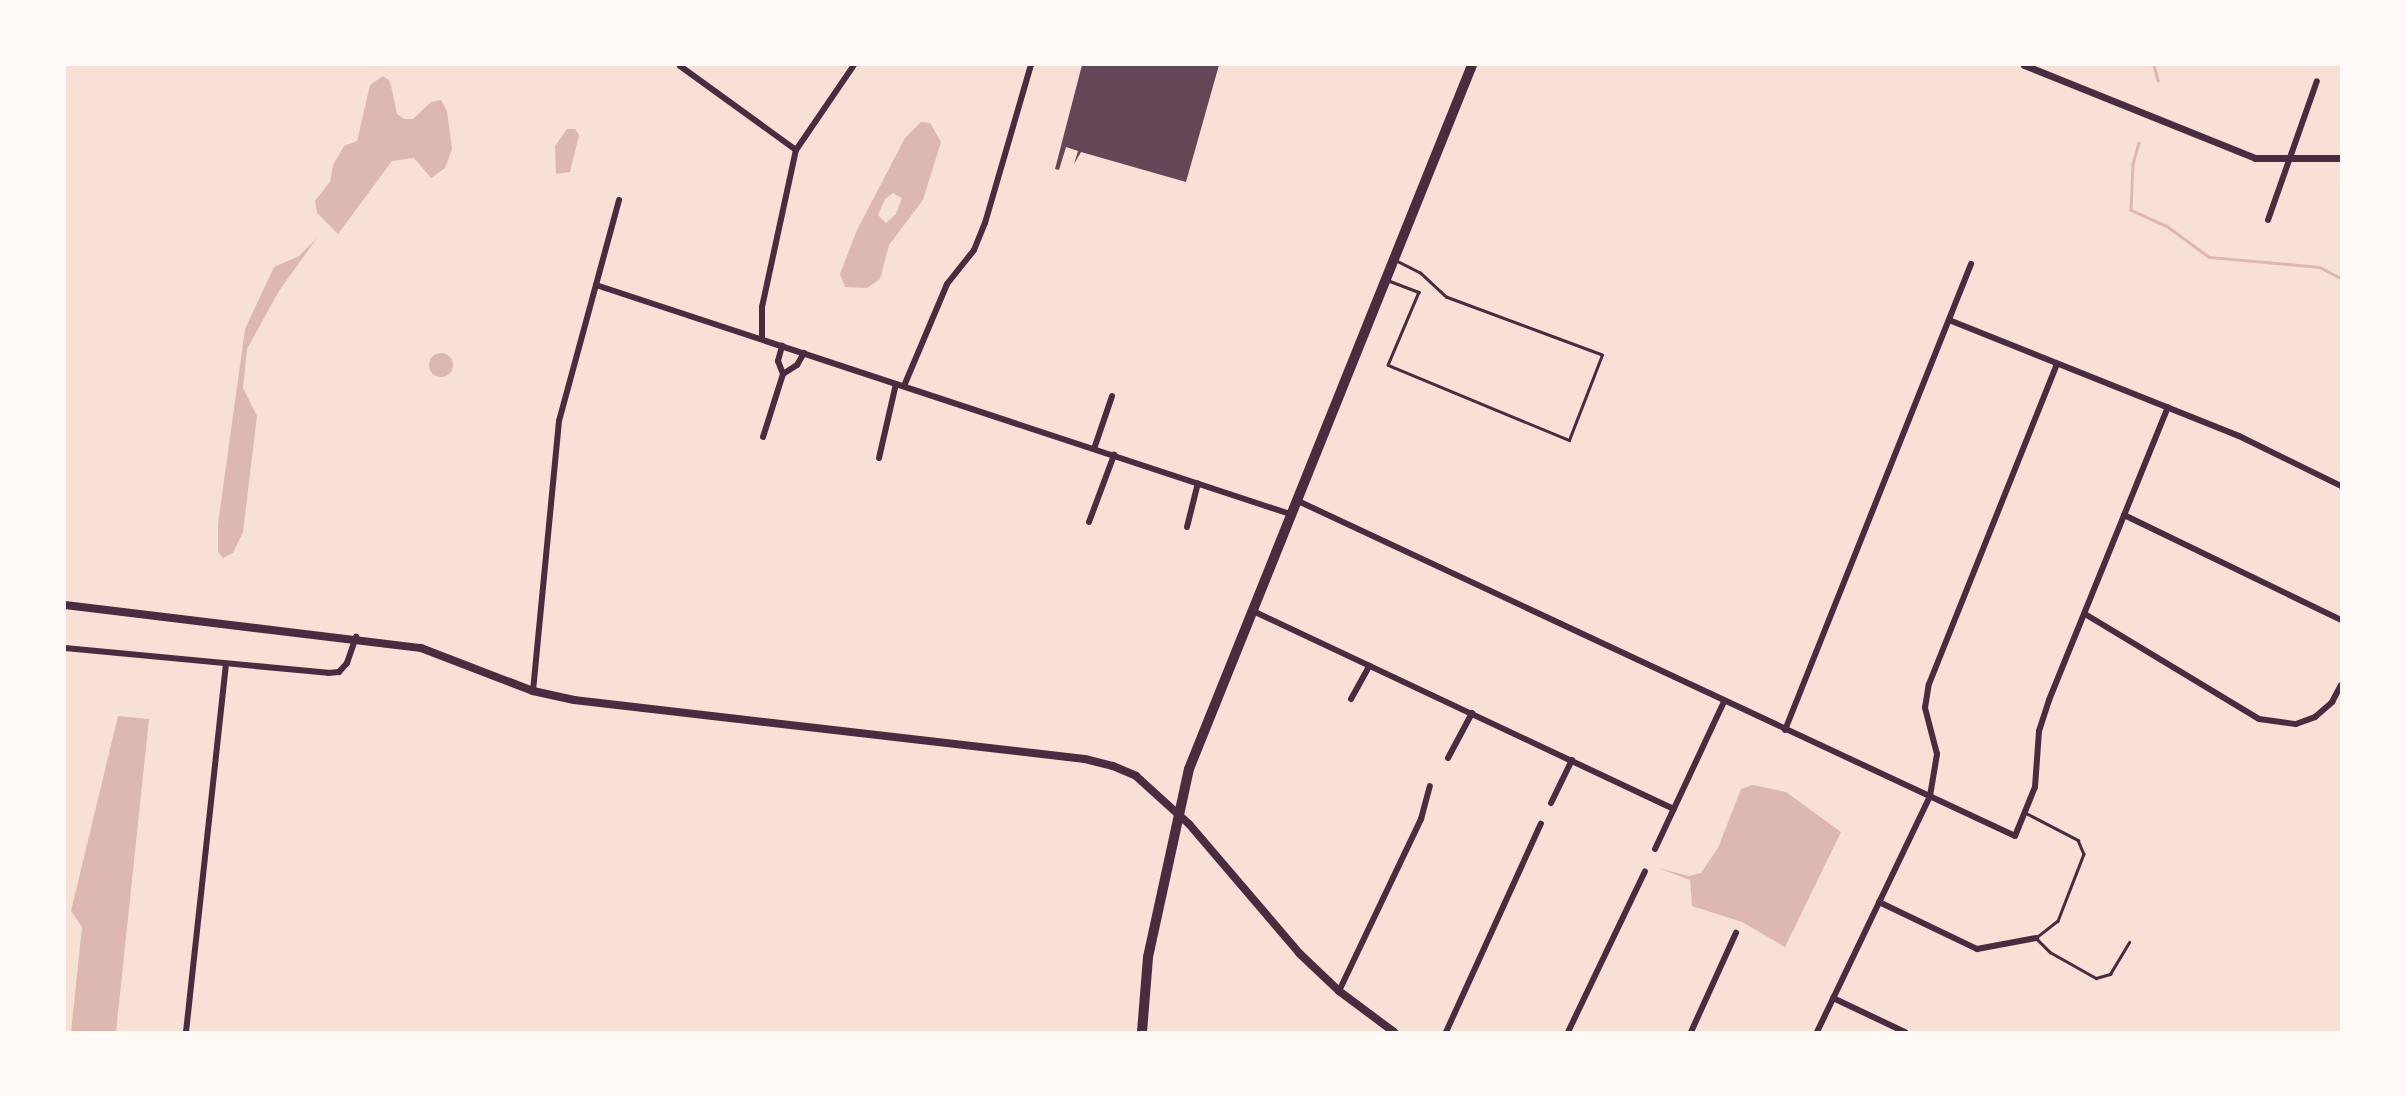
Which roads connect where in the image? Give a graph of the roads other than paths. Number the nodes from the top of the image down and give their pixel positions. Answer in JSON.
{"nodes":[{"id":1,"x":855,"y":65,"type":"edge"},
{"id":2,"x":1031,"y":65,"type":"edge"},
{"id":3,"x":1472,"y":65,"type":"edge"},
{"id":4,"x":2024,"y":65,"type":"edge"},
{"id":5,"x":680,"y":66,"type":"edge"},
{"id":6,"x":2317,"y":81,"type":"dead end"},
{"id":7,"x":796,"y":150,"type":"junction"},
{"id":8,"x":2341,"y":158,"type":"edge"},
{"id":9,"x":2290,"y":159,"type":"junction"},
{"id":10,"x":619,"y":200,"type":"dead end"},
{"id":11,"x":2268,"y":220,"type":"dead end"},
{"id":12,"x":1395,"y":260,"type":"junction"},
{"id":13,"x":1971,"y":264,"type":"dead end"},
{"id":14,"x":1387,"y":279,"type":"junction"},
{"id":15,"x":596,"y":285,"type":"junction"},
{"id":16,"x":1950,"y":320,"type":"junction"},
{"id":17,"x":762,"y":340,"type":"junction"},
{"id":18,"x":782,"y":346,"type":"junction"},
{"id":19,"x":804,"y":353,"type":"junction"},
{"id":20,"x":2057,"y":364,"type":"junction"},
{"id":21,"x":783,"y":374,"type":"junction"},
{"id":22,"x":896,"y":384,"type":"junction"},
{"id":23,"x":904,"y":386,"type":"junction"},
{"id":24,"x":1112,"y":396,"type":"dead end"},
{"id":25,"x":2168,"y":407,"type":"junction"},
{"id":26,"x":763,"y":437,"type":"dead end"},
{"id":27,"x":1094,"y":449,"type":"junction"},
{"id":28,"x":1114,"y":455,"type":"junction"},
{"id":29,"x":879,"y":458,"type":"dead end"},
{"id":30,"x":1198,"y":483,"type":"junction"},
{"id":31,"x":2341,"y":486,"type":"edge"},
{"id":32,"x":1298,"y":501,"type":"junction"},
{"id":33,"x":1293,"y":515,"type":"junction"},
{"id":34,"x":2124,"y":515,"type":"junction"},
{"id":35,"x":1089,"y":522,"type":"dead end"},
{"id":36,"x":1187,"y":527,"type":"dead end"},
{"id":37,"x":65,"y":605,"type":"edge"},
{"id":38,"x":1254,"y":611,"type":"junction"},
{"id":39,"x":2085,"y":614,"type":"junction"},
{"id":40,"x":2341,"y":620,"type":"edge"},
{"id":41,"x":356,"y":637,"type":"junction"},
{"id":42,"x":65,"y":648,"type":"edge"},
{"id":43,"x":226,"y":664,"type":"junction"},
{"id":44,"x":1369,"y":666,"type":"junction"},
{"id":45,"x":2341,"y":685,"type":"edge"},
{"id":46,"x":533,"y":691,"type":"junction"},
{"id":47,"x":1352,"y":699,"type":"dead end"},
{"id":48,"x":1724,"y":702,"type":"junction"},
{"id":49,"x":1472,"y":713,"type":"junction"},
{"id":50,"x":1785,"y":730,"type":"junction"},
{"id":51,"x":1448,"y":758,"type":"dead end"},
{"id":52,"x":1572,"y":760,"type":"junction"},
{"id":53,"x":1430,"y":786,"type":"dead end"},
{"id":54,"x":1930,"y":796,"type":"junction"},
{"id":55,"x":1551,"y":803,"type":"dead end"},
{"id":56,"x":1674,"y":809,"type":"junction"},
{"id":57,"x":1176,"y":812,"type":"junction"},
{"id":58,"x":2026,"y":813,"type":"junction"},
{"id":59,"x":1541,"y":824,"type":"dead end"},
{"id":60,"x":1655,"y":849,"type":"dead end"},
{"id":61,"x":1645,"y":871,"type":"dead end"},
{"id":62,"x":1879,"y":902,"type":"junction"},
{"id":63,"x":1736,"y":933,"type":"dead end"},
{"id":64,"x":2036,"y":937,"type":"junction"},
{"id":65,"x":2129,"y":942,"type":"dead end"},
{"id":66,"x":1339,"y":991,"type":"junction"},
{"id":67,"x":1833,"y":998,"type":"junction"},
{"id":68,"x":186,"y":1032,"type":"edge"},
{"id":69,"x":1142,"y":1032,"type":"edge"},
{"id":70,"x":1394,"y":1032,"type":"edge"},
{"id":71,"x":1446,"y":1032,"type":"edge"},
{"id":72,"x":1568,"y":1032,"type":"edge"},
{"id":73,"x":1691,"y":1032,"type":"edge"},
{"id":74,"x":1817,"y":1032,"type":"edge"},
{"id":75,"x":1905,"y":1032,"type":"edge"}],
"edges":[{"from":1,"to":7,"type":"street"},
{"from":2,"to":23,"type":"street"},
{"from":3,"to":12,"type":"main road"},
{"from":4,"to":9,"type":"street"},
{"from":5,"to":7,"type":"street"},
{"from":6,"to":9,"type":"street"},
{"from":7,"to":17,"type":"street"},
{"from":8,"to":9,"type":"street"},
{"from":9,"to":11,"type":"street"},
{"from":10,"to":15,"type":"street"},
{"from":12,"to":14,"type":"main road"},
{"from":12,"to":14,"type":"lane"},
{"from":13,"to":16,"type":"street"},
{"from":14,"to":32,"type":"main road"},
{"from":15,"to":17,"type":"street"},
{"from":15,"to":46,"type":"street"},
{"from":16,"to":20,"type":"street"},
{"from":16,"to":50,"type":"street"},
{"from":17,"to":18,"type":"street"},
{"from":18,"to":19,"type":"street"},
{"from":18,"to":21,"type":"street"},
{"from":19,"to":21,"type":"street"},
{"from":19,"to":22,"type":"street"},
{"from":20,"to":25,"type":"street"},
{"from":20,"to":54,"type":"street"},
{"from":21,"to":26,"type":"street"},
{"from":22,"to":23,"type":"street"},
{"from":22,"to":29,"type":"street"},
{"from":23,"to":27,"type":"street"},
{"from":24,"to":27,"type":"street"},
{"from":25,"to":31,"type":"street"},
{"from":25,"to":34,"type":"street"},
{"from":27,"to":28,"type":"street"},
{"from":28,"to":30,"type":"street"},
{"from":28,"to":35,"type":"street"},
{"from":30,"to":33,"type":"street"},
{"from":30,"to":36,"type":"street"},
{"from":32,"to":33,"type":"main road"},
{"from":32,"to":48,"type":"street"},
{"from":33,"to":38,"type":"main road"},
{"from":34,"to":39,"type":"street"},
{"from":34,"to":40,"type":"street"},
{"from":37,"to":41,"type":"main road"},
{"from":38,"to":44,"type":"street"},
{"from":38,"to":57,"type":"main road"},
{"from":39,"to":45,"type":"street"},
{"from":39,"to":58,"type":"street"},
{"from":41,"to":43,"type":"street"},
{"from":41,"to":46,"type":"main road"},
{"from":42,"to":43,"type":"street"},
{"from":43,"to":68,"type":"street"},
{"from":44,"to":47,"type":"street"},
{"from":44,"to":49,"type":"street"},
{"from":46,"to":57,"type":"main road"},
{"from":48,"to":50,"type":"street"},
{"from":48,"to":56,"type":"street"},
{"from":49,"to":51,"type":"street"},
{"from":49,"to":52,"type":"street"},
{"from":50,"to":54,"type":"street"},
{"from":52,"to":55,"type":"street"},
{"from":52,"to":56,"type":"street"},
{"from":53,"to":66,"type":"street"},
{"from":54,"to":58,"type":"street"},
{"from":54,"to":62,"type":"street"},
{"from":56,"to":60,"type":"street"},
{"from":57,"to":66,"type":"main road"},
{"from":57,"to":69,"type":"main road"},
{"from":58,"to":64,"type":"lane"},
{"from":59,"to":71,"type":"street"},
{"from":61,"to":72,"type":"street"},
{"from":62,"to":64,"type":"street"},
{"from":62,"to":67,"type":"street"},
{"from":63,"to":73,"type":"street"},
{"from":64,"to":65,"type":"lane"},
{"from":66,"to":70,"type":"main road"},
{"from":67,"to":74,"type":"street"},
{"from":67,"to":75,"type":"street"}]}
